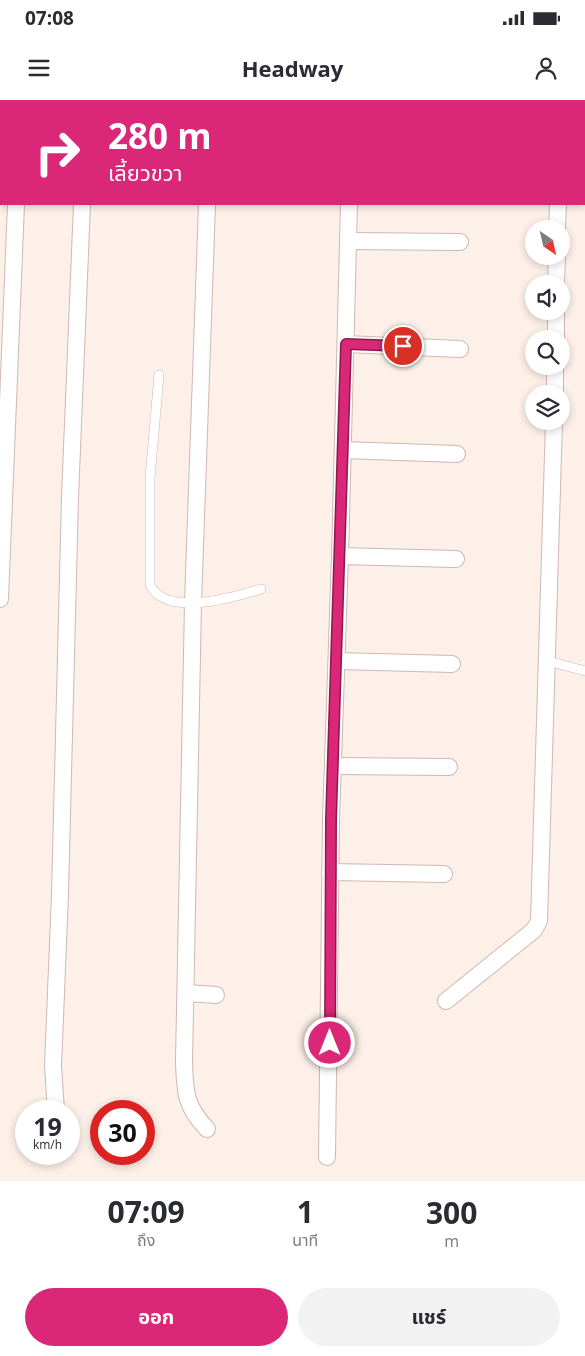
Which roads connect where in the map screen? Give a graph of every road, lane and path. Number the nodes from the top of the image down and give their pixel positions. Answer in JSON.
{"nodes":[{"id":1,"x":16,"y":205,"type":"edge"},
{"id":2,"x":82,"y":205,"type":"edge"},
{"id":3,"x":207,"y":205,"type":"edge"},
{"id":4,"x":348,"y":205,"type":"edge"},
{"id":5,"x":558,"y":205,"type":"edge"},
{"id":6,"x":558,"y":220,"type":"edge"},
{"id":7,"x":348,"y":241,"type":"junction"},
{"id":8,"x":460,"y":242,"type":"dead end"},
{"id":9,"x":346,"y":344,"type":"junction"},
{"id":10,"x":460,"y":349,"type":"dead end"},
{"id":11,"x":159,"y":375,"type":"dead end"},
{"id":12,"x":554,"y":430,"type":"edge"},
{"id":13,"x":343,"y":450,"type":"junction"},
{"id":14,"x":457,"y":454,"type":"dead end"},
{"id":15,"x":340,"y":556,"type":"junction"},
{"id":16,"x":456,"y":559,"type":"dead end"},
{"id":17,"x":261,"y":589,"type":"dead end"},
{"id":18,"x":0,"y":599,"type":"edge"},
{"id":19,"x":193,"y":603,"type":"junction"},
{"id":20,"x":337,"y":661,"type":"junction"},
{"id":21,"x":548,"y":661,"type":"junction"},
{"id":22,"x":452,"y":664,"type":"dead end"},
{"id":23,"x":585,"y":671,"type":"edge"},
{"id":24,"x":333,"y":766,"type":"junction"},
{"id":25,"x":449,"y":767,"type":"dead end"},
{"id":26,"x":330,"y":872,"type":"junction"},
{"id":27,"x":444,"y":874,"type":"dead end"},
{"id":28,"x":186,"y":994,"type":"junction"},
{"id":29,"x":216,"y":995,"type":"dead end"},
{"id":30,"x":446,"y":1001,"type":"dead end"},
{"id":31,"x":55,"y":1100,"type":"edge"},
{"id":32,"x":207,"y":1129,"type":"dead end"},
{"id":33,"x":327,"y":1157,"type":"dead end"}],
"edges":[{"from":1,"to":18,"type":"street"},
{"from":2,"to":31,"type":"street"},
{"from":3,"to":19,"type":"street"},
{"from":4,"to":7,"type":"street"},
{"from":5,"to":6,"type":"street"},
{"from":7,"to":8,"type":"street"},
{"from":7,"to":9,"type":"street"},
{"from":9,"to":10,"type":"street"},
{"from":9,"to":13,"type":"street"},
{"from":11,"to":19,"type":"lane"},
{"from":12,"to":21,"type":"street"},
{"from":13,"to":14,"type":"street"},
{"from":13,"to":15,"type":"street"},
{"from":15,"to":16,"type":"street"},
{"from":15,"to":20,"type":"street"},
{"from":17,"to":19,"type":"lane"},
{"from":19,"to":28,"type":"street"},
{"from":20,"to":22,"type":"street"},
{"from":20,"to":24,"type":"street"},
{"from":21,"to":23,"type":"lane"},
{"from":21,"to":30,"type":"street"},
{"from":24,"to":25,"type":"street"},
{"from":24,"to":26,"type":"street"},
{"from":26,"to":27,"type":"street"},
{"from":26,"to":33,"type":"street"},
{"from":28,"to":29,"type":"street"},
{"from":28,"to":32,"type":"street"}]}
